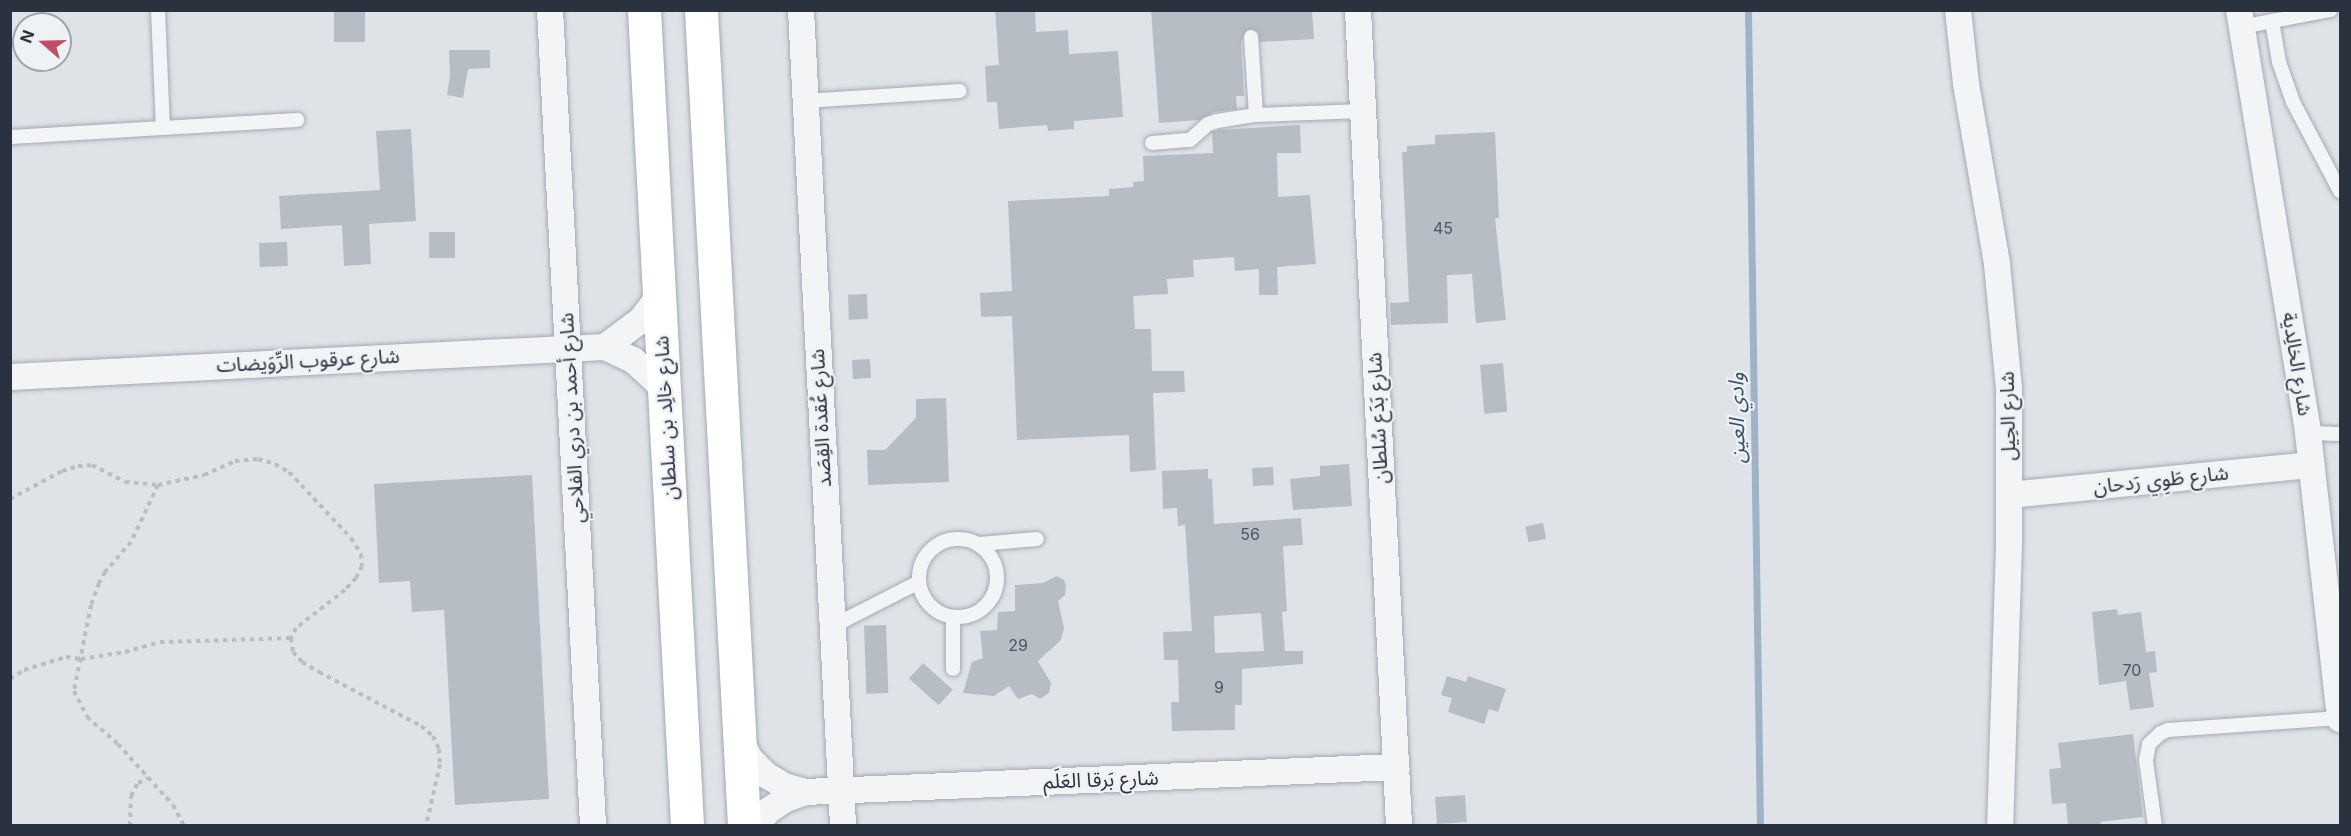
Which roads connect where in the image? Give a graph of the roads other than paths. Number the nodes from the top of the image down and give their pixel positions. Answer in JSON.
{"nodes":[{"id":1,"x":158,"y":10,"type":"edge"},
{"id":2,"x":550,"y":10,"type":"edge"},
{"id":3,"x":644,"y":10,"type":"edge"},
{"id":4,"x":678,"y":10,"type":"edge"},
{"id":5,"x":701,"y":10,"type":"edge"},
{"id":6,"x":801,"y":10,"type":"edge"},
{"id":7,"x":1358,"y":10,"type":"edge"},
{"id":8,"x":1958,"y":10,"type":"edge"},
{"id":9,"x":2330,"y":10,"type":"edge"},
{"id":10,"x":2240,"y":19,"type":"edge"},
{"id":11,"x":2272,"y":21,"type":"junction"},
{"id":12,"x":1251,"y":37,"type":"dead end"},
{"id":13,"x":960,"y":91,"type":"dead end"},
{"id":14,"x":804,"y":101,"type":"junction"},
{"id":15,"x":1363,"y":111,"type":"junction"},
{"id":16,"x":1256,"y":115,"type":"junction"},
{"id":17,"x":297,"y":120,"type":"dead end"},
{"id":18,"x":164,"y":128,"type":"junction"},
{"id":19,"x":10,"y":137,"type":"edge"},
{"id":20,"x":1152,"y":143,"type":"dead end"},
{"id":21,"x":2340,"y":190,"type":"edge"},
{"id":22,"x":712,"y":213,"type":"junction"},
{"id":23,"x":659,"y":296,"type":"junction"},
{"id":24,"x":568,"y":347,"type":"junction"},
{"id":25,"x":605,"y":347,"type":"junction"},
{"id":26,"x":10,"y":376,"type":"edge"},
{"id":27,"x":665,"y":393,"type":"junction"},
{"id":28,"x":2308,"y":433,"type":"junction"},
{"id":29,"x":2340,"y":434,"type":"edge"},
{"id":30,"x":2312,"y":465,"type":"junction"},
{"id":31,"x":2010,"y":495,"type":"junction"},
{"id":32,"x":1037,"y":539,"type":"dead end"},
{"id":33,"x":980,"y":544,"type":"junction"},
{"id":34,"x":919,"y":582,"type":"junction"},
{"id":35,"x":953,"y":618,"type":"junction"},
{"id":36,"x":831,"y":627,"type":"junction"},
{"id":37,"x":953,"y":669,"type":"dead end"},
{"id":38,"x":2340,"y":718,"type":"edge"},
{"id":39,"x":740,"y":740,"type":"junction"},
{"id":40,"x":1396,"y":767,"type":"junction"},
{"id":41,"x":840,"y":790,"type":"junction"},
{"id":42,"x":805,"y":792,"type":"junction"},
{"id":43,"x":593,"y":825,"type":"edge"},
{"id":44,"x":687,"y":825,"type":"edge"},
{"id":45,"x":744,"y":825,"type":"edge"},
{"id":46,"x":755,"y":825,"type":"edge"},
{"id":47,"x":843,"y":825,"type":"edge"},
{"id":48,"x":1399,"y":825,"type":"edge"},
{"id":49,"x":2000,"y":825,"type":"edge"},
{"id":50,"x":2155,"y":825,"type":"edge"}],
"edges":[{"from":1,"to":18,"type":"lane"},
{"from":2,"to":24,"type":"street","name":"شارع أحمد بن دري الفلاحي"},
{"from":3,"to":23,"type":"main road","name":"شارع خالِد بن سلطان"},
{"from":4,"to":22,"type":"main road"},
{"from":5,"to":22,"type":"main road"},
{"from":6,"to":14,"type":"street","name":"شارع عُقدة القِصَد"},
{"from":7,"to":15,"type":"street","name":"شارع بَدَع سُلطان"},
{"from":8,"to":31,"type":"street","name":"شارع الحِيل"},
{"from":9,"to":11,"type":"lane"},
{"from":10,"to":11,"type":"lane"},
{"from":10,"to":28,"type":"street","name":"شارع الخالِدية"},
{"from":11,"to":21,"type":"lane"},
{"from":12,"to":16,"type":"lane"},
{"from":13,"to":14,"type":"lane"},
{"from":14,"to":36,"type":"street","name":"شارع عُقدة القِصَد"},
{"from":15,"to":16,"type":"lane"},
{"from":15,"to":40,"type":"street","name":"شارع بَدَع سُلطان"},
{"from":16,"to":20,"type":"lane"},
{"from":17,"to":18,"type":"lane"},
{"from":18,"to":19,"type":"lane"},
{"from":22,"to":39,"type":"main road"},
{"from":23,"to":25,"type":"street"},
{"from":23,"to":27,"type":"main road","name":"شارع خالِد بن سلطان"},
{"from":24,"to":25,"type":"street","name":"شارع عرقوب الرِّوَيضات"},
{"from":24,"to":26,"type":"street","name":"شارع عرقوب الرِّوَيضات"},
{"from":24,"to":43,"type":"street","name":"شارع أحمد بن دري الفلاحي"},
{"from":25,"to":27,"type":"street","name":"شارع عرقوب الرِّوَيضات"},
{"from":27,"to":44,"type":"main road","name":"شارع خالِد بن سلطان"},
{"from":28,"to":29,"type":"lane"},
{"from":28,"to":30,"type":"street","name":"شارع الخالِدية"},
{"from":30,"to":31,"type":"street","name":"شارع طَوِي رَدحان"},
{"from":30,"to":38,"type":"street","name":"شارع الخالِدية"},
{"from":31,"to":49,"type":"street","name":"شارع الحِيل"},
{"from":32,"to":33,"type":"lane"},
{"from":33,"to":34,"type":"lane"},
{"from":33,"to":35,"type":"lane"},
{"from":34,"to":35,"type":"lane"},
{"from":34,"to":36,"type":"lane"},
{"from":35,"to":37,"type":"lane"},
{"from":36,"to":41,"type":"street","name":"شارع عُقدة القِصَد"},
{"from":38,"to":50,"type":"lane"},
{"from":39,"to":42,"type":"street","name":"شارع بَرقا العَلَم"},
{"from":39,"to":45,"type":"main road"},
{"from":40,"to":41,"type":"street","name":"شارع بَرقا العَلَم"},
{"from":40,"to":48,"type":"street","name":"شارع بَدَع سُلطان"},
{"from":41,"to":42,"type":"street","name":"شارع بَرقا العَلَم"},
{"from":41,"to":47,"type":"street","name":"شارع عُقدة القِصَد"},
{"from":42,"to":46,"type":"street","name":"شارع بَرقا العَلَم"}]}
